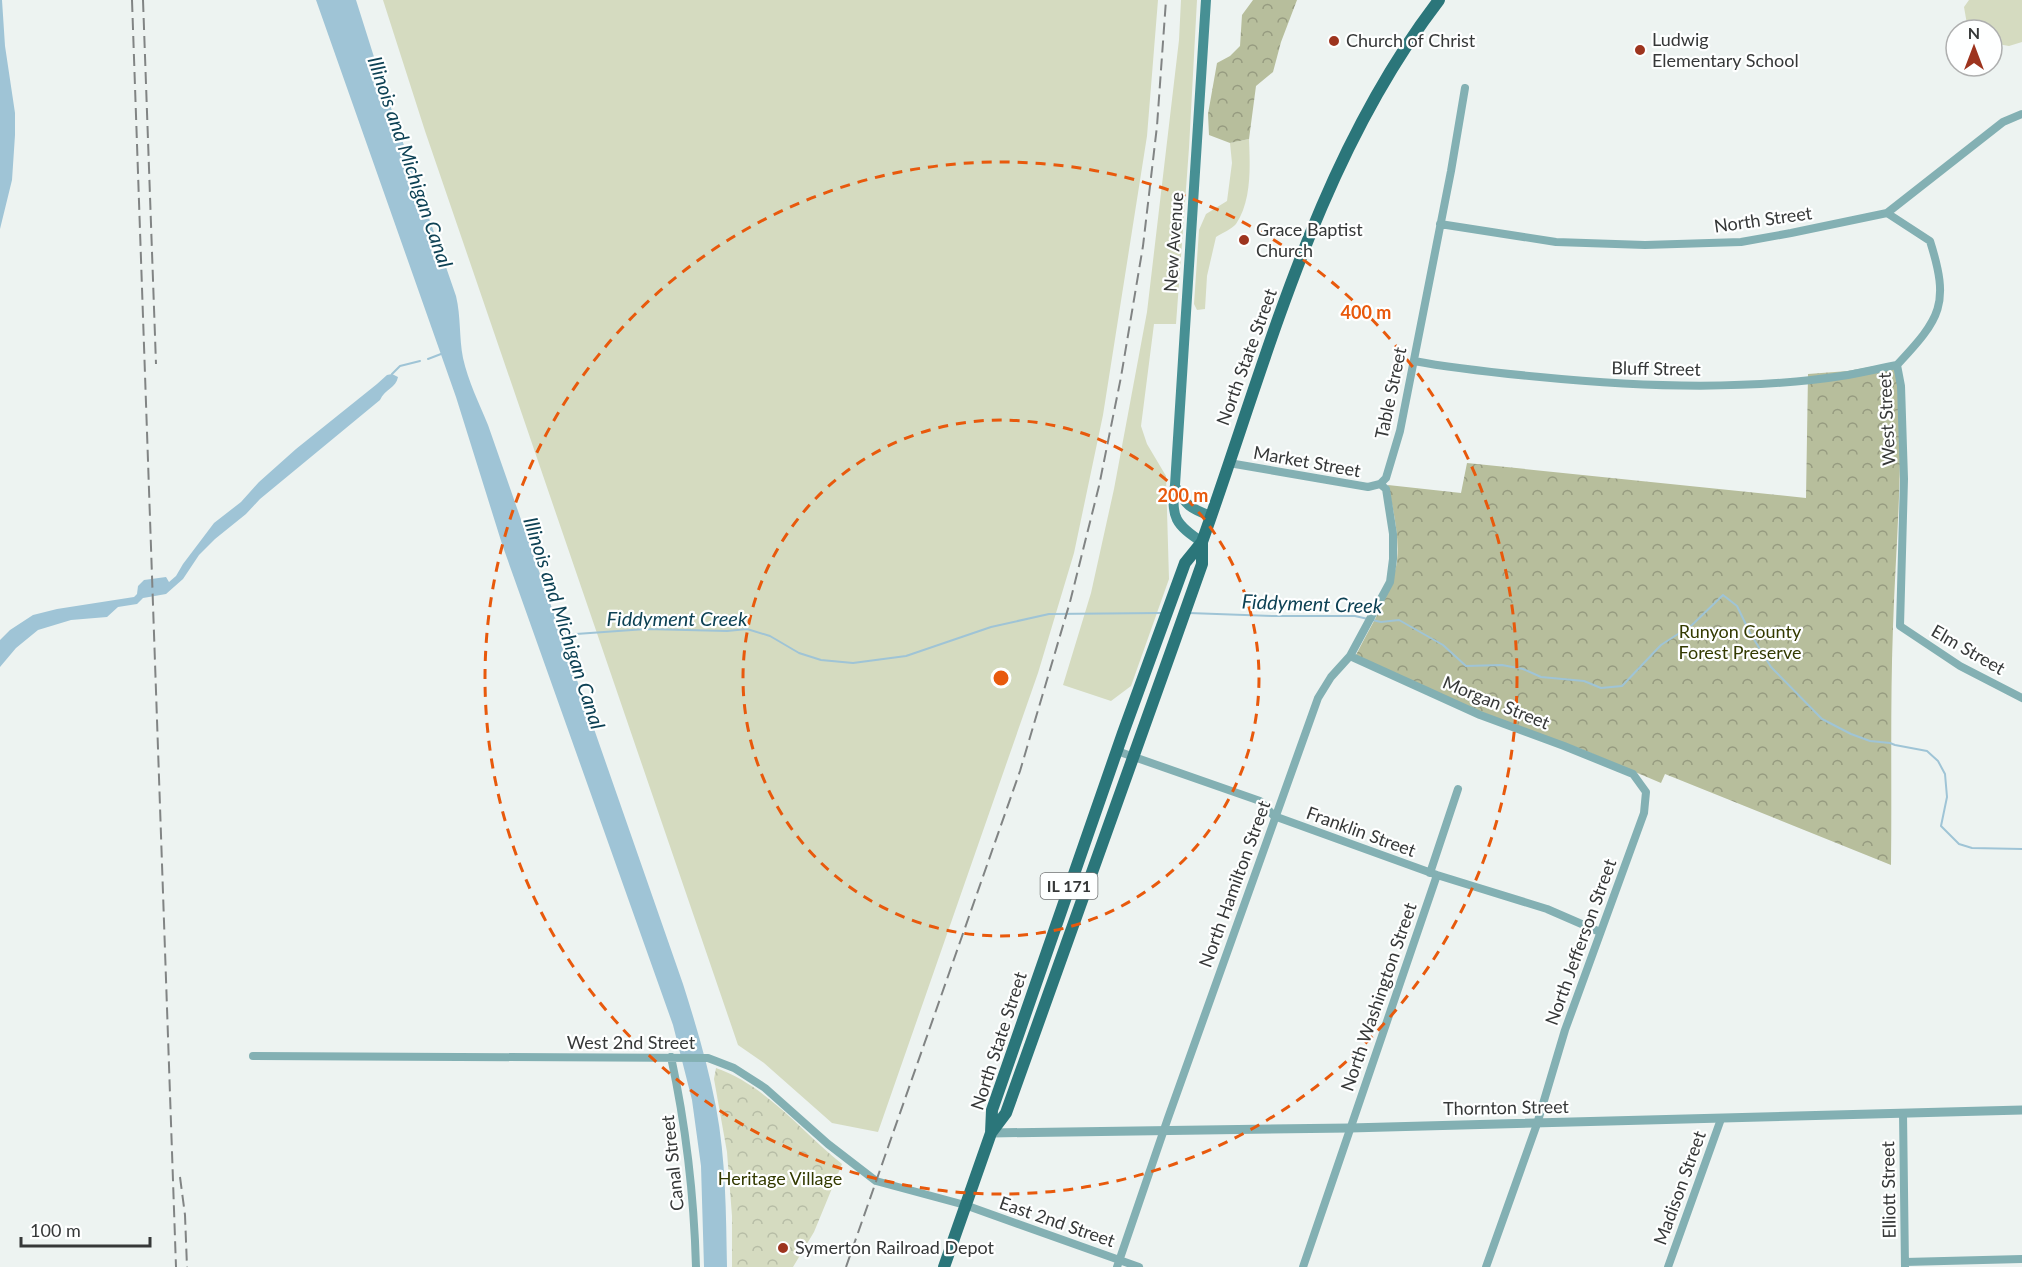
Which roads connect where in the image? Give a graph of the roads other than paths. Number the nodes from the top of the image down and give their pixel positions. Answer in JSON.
{"nodes":[{"id":1,"x":1206,"y":0,"type":"edge"},
{"id":2,"x":1439,"y":0,"type":"edge"},
{"id":3,"x":1465,"y":88,"type":"dead end"},
{"id":4,"x":2022,"y":114,"type":"edge"},
{"id":5,"x":1887,"y":213,"type":"junction"},
{"id":6,"x":1440,"y":224,"type":"junction"},
{"id":7,"x":1414,"y":361,"type":"junction"},
{"id":8,"x":1897,"y":365,"type":"junction"},
{"id":9,"x":1229,"y":464,"type":"junction"},
{"id":10,"x":1380,"y":484,"type":"junction"},
{"id":11,"x":1175,"y":485,"type":"junction"},
{"id":12,"x":1211,"y":516,"type":"junction"},
{"id":13,"x":1202,"y":542,"type":"junction"},
{"id":14,"x":1900,"y":626,"type":"joint"},
{"id":15,"x":1350,"y":656,"type":"junction"},
{"id":16,"x":2022,"y":698,"type":"edge"},
{"id":17,"x":1117,"y":751,"type":"junction"},
{"id":18,"x":1134,"y":756,"type":"junction"},
{"id":19,"x":1633,"y":774,"type":"joint"},
{"id":20,"x":1458,"y":789,"type":"dead end"},
{"id":21,"x":1274,"y":816,"type":"junction"},
{"id":22,"x":1433,"y":874,"type":"junction"},
{"id":23,"x":1600,"y":932,"type":"junction"},
{"id":24,"x":253,"y":1056,"type":"dead end"},
{"id":25,"x":671,"y":1057,"type":"junction"},
{"id":26,"x":2022,"y":1110,"type":"edge"},
{"id":27,"x":1903,"y":1113,"type":"junction"},
{"id":28,"x":1721,"y":1119,"type":"junction"},
{"id":29,"x":1537,"y":1124,"type":"junction"},
{"id":30,"x":1350,"y":1128,"type":"junction"},
{"id":31,"x":1164,"y":1130,"type":"junction"},
{"id":32,"x":991,"y":1133,"type":"junction"},
{"id":33,"x":964,"y":1205,"type":"junction"},
{"id":34,"x":2022,"y":1259,"type":"edge"},
{"id":35,"x":1118,"y":1264,"type":"edge"},
{"id":36,"x":1905,"y":1265,"type":"edge"},
{"id":37,"x":696,"y":1267,"type":"edge"},
{"id":38,"x":944,"y":1267,"type":"edge"},
{"id":39,"x":1139,"y":1267,"type":"edge"},
{"id":40,"x":1303,"y":1267,"type":"edge"},
{"id":41,"x":1486,"y":1267,"type":"edge"},
{"id":42,"x":1668,"y":1267,"type":"edge"}],
"edges":[{"from":1,"to":11,"type":"main road","name":"New Avenue"},
{"from":2,"to":9,"type":"main road","name":"North State Street","number":"IL 171"},
{"from":3,"to":6,"type":"street","name":"Table Street"},
{"from":4,"to":5,"type":"street","name":"North Street"},
{"from":5,"to":6,"type":"street","name":"North Street"},
{"from":5,"to":8,"type":"street","name":"West Street"},
{"from":6,"to":7,"type":"street","name":"Table Street"},
{"from":7,"to":8,"type":"street","name":"Bluff Street"},
{"from":7,"to":10,"type":"street","name":"Table Street"},
{"from":8,"to":14,"type":"street","name":"West Street"},
{"from":9,"to":10,"type":"street","name":"Market Street"},
{"from":9,"to":12,"type":"main road","name":"North State Street","number":"IL 171"},
{"from":10,"to":15,"type":"street"},
{"from":11,"to":12,"type":"main road"},
{"from":11,"to":13,"type":"main road","name":"New Avenue"},
{"from":12,"to":13,"type":"main road","name":"North State Street","number":"IL 171"},
{"from":13,"to":17,"type":"main road","name":"North State Street","number":"IL 171"},
{"from":13,"to":18,"type":"main road","name":"North State Street","number":"IL 171"},
{"from":14,"to":16,"type":"street","name":"Elm Street"},
{"from":15,"to":19,"type":"street","name":"Morgan Street"},
{"from":15,"to":21,"type":"street","name":"North Hamilton Street"},
{"from":17,"to":18,"type":"street","name":"Franklin Street"},
{"from":17,"to":32,"type":"main road","name":"North State Street","number":"IL 171"},
{"from":18,"to":21,"type":"street","name":"Franklin Street"},
{"from":18,"to":32,"type":"main road","name":"North State Street","number":"IL 171"},
{"from":19,"to":23,"type":"street","name":"North Jefferson Street"},
{"from":20,"to":22,"type":"street","name":"North Washington Street"},
{"from":21,"to":22,"type":"street","name":"Franklin Street"},
{"from":21,"to":31,"type":"street","name":"North Hamilton Street"},
{"from":22,"to":23,"type":"street","name":"Franklin Street"},
{"from":22,"to":30,"type":"street","name":"North Washington Street"},
{"from":23,"to":29,"type":"street","name":"North Jefferson Street"},
{"from":24,"to":25,"type":"street","name":"West 2nd Street"},
{"from":25,"to":33,"type":"street","name":"West 2nd Street"},
{"from":25,"to":37,"type":"street","name":"Canal Street"},
{"from":26,"to":27,"type":"street","name":"Thornton Street"},
{"from":27,"to":28,"type":"street","name":"Thornton Street"},
{"from":27,"to":36,"type":"street","name":"Elliott Street"},
{"from":28,"to":29,"type":"street","name":"Thornton Street"},
{"from":28,"to":42,"type":"street","name":"Madison Street"},
{"from":29,"to":30,"type":"street","name":"Thornton Street"},
{"from":29,"to":41,"type":"street","name":"North Jefferson Street"},
{"from":30,"to":31,"type":"street","name":"Thornton Street"},
{"from":30,"to":40,"type":"street","name":"North Washington Street"},
{"from":31,"to":32,"type":"street","name":"Thornton Street"},
{"from":31,"to":35,"type":"street","name":"North Hamilton Street"},
{"from":32,"to":33,"type":"main road","number":"IL 171"},
{"from":33,"to":35,"type":"street","name":"East 2nd Street"},
{"from":33,"to":38,"type":"main road","number":"IL 171"},
{"from":34,"to":36,"type":"street"},
{"from":35,"to":39,"type":"street","name":"East 2nd Street"}]}
